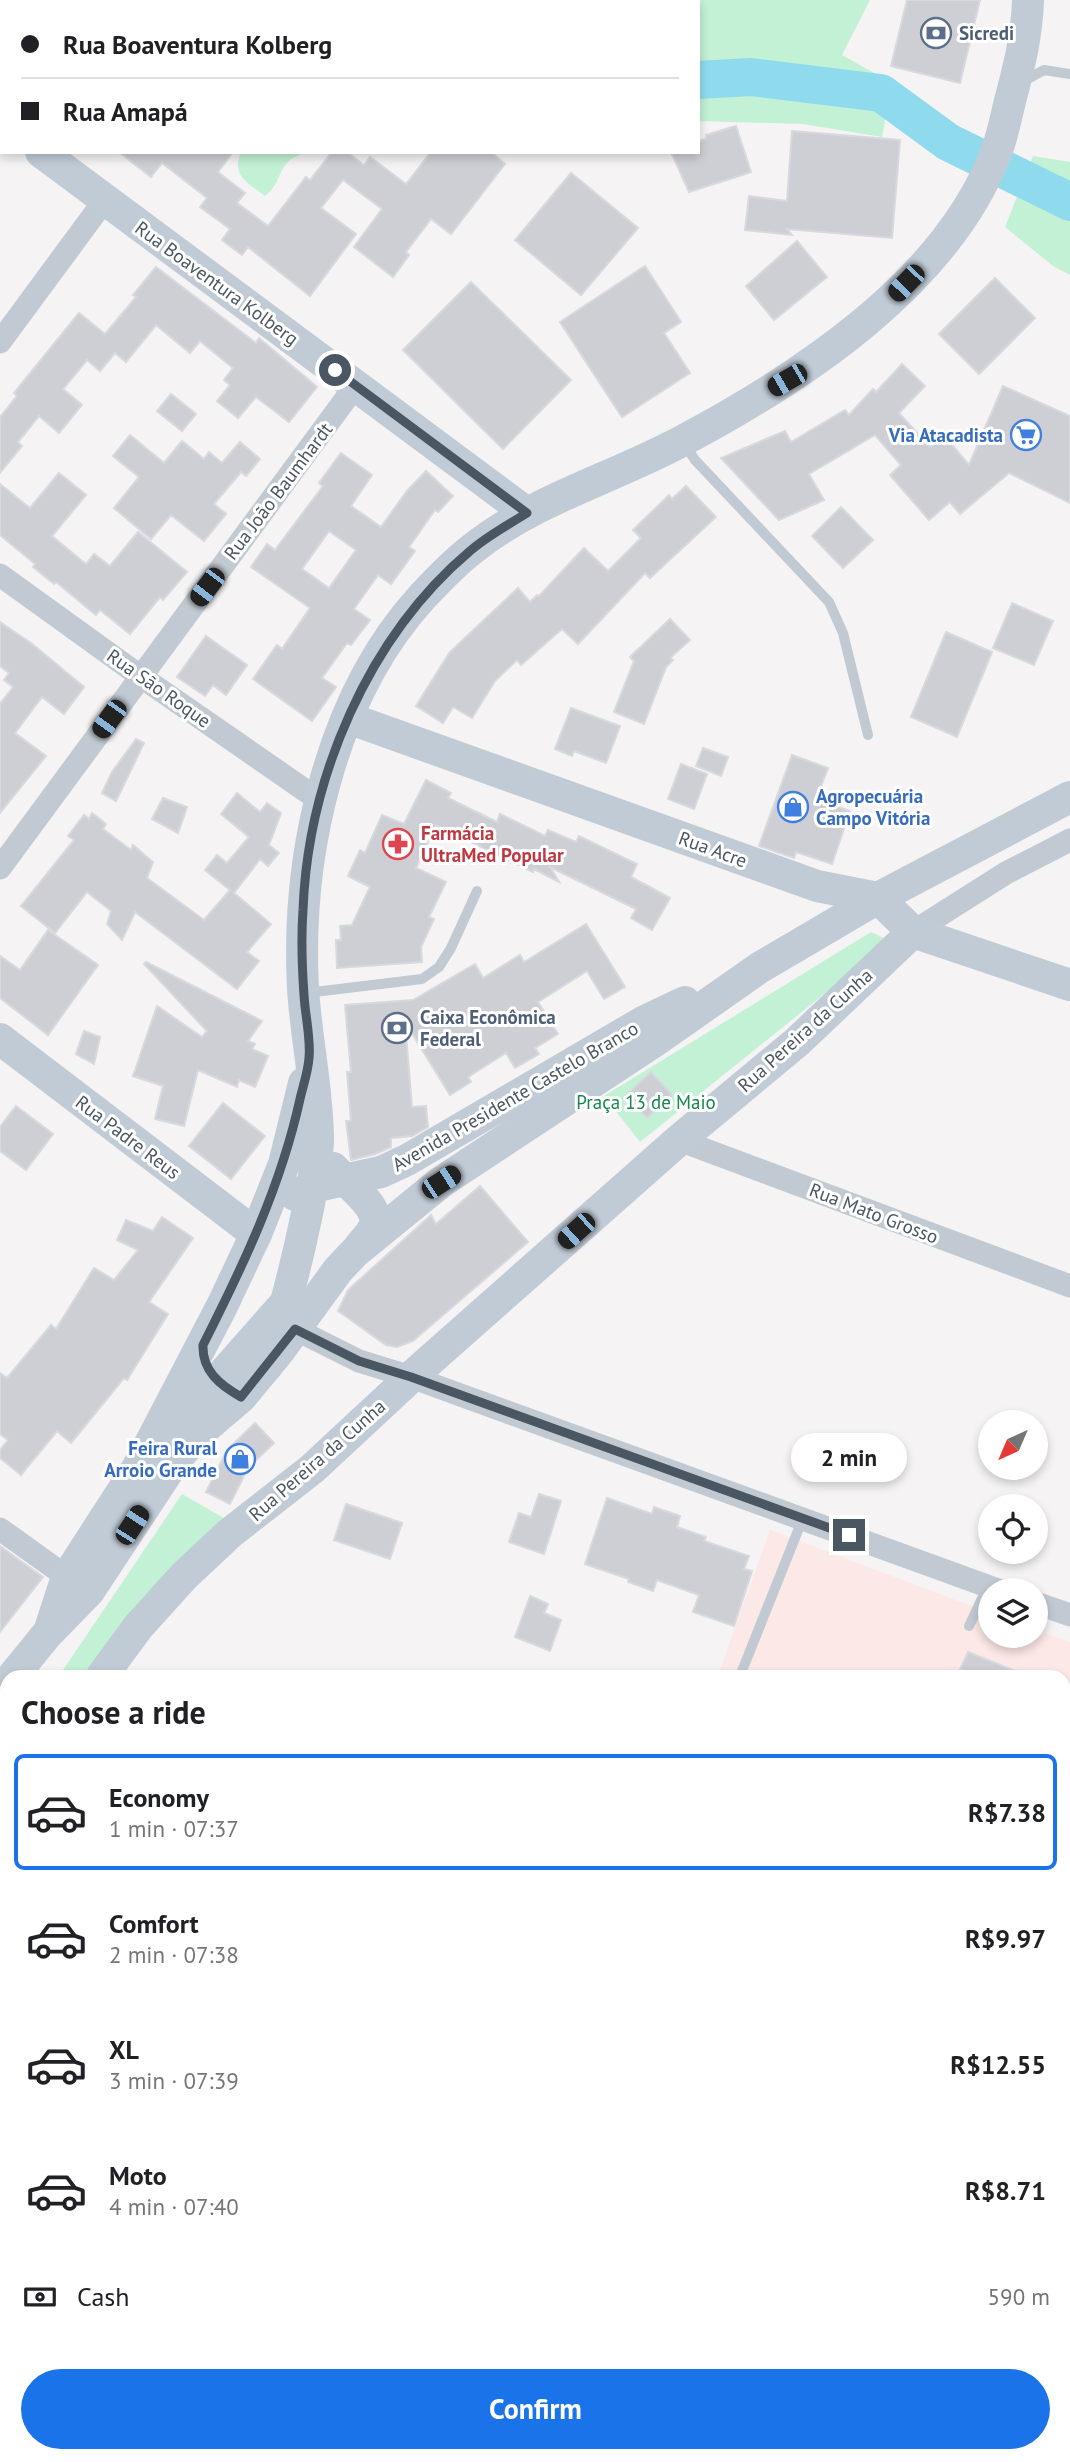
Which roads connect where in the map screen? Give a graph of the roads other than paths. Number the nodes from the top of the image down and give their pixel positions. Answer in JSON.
{"nodes":[{"id":1,"x":1028,"y":0,"type":"edge"},
{"id":2,"x":1070,"y":74,"type":"edge"},
{"id":3,"x":1014,"y":86,"type":"junction"},
{"id":4,"x":44,"y":154,"type":"edge"},
{"id":5,"x":104,"y":201,"type":"junction"},
{"id":6,"x":0,"y":342,"type":"edge"},
{"id":7,"x":356,"y":385,"type":"junction"},
{"id":8,"x":683,"y":441,"type":"junction"},
{"id":9,"x":527,"y":513,"type":"junction"},
{"id":10,"x":0,"y":575,"type":"edge"},
{"id":11,"x":140,"y":676,"type":"junction"},
{"id":12,"x":348,"y":718,"type":"junction"},
{"id":13,"x":868,"y":735,"type":"dead end"},
{"id":14,"x":1070,"y":797,"type":"edge"},
{"id":15,"x":319,"y":800,"type":"junction"},
{"id":16,"x":1070,"y":841,"type":"edge"},
{"id":17,"x":0,"y":868,"type":"edge"},
{"id":18,"x":477,"y":891,"type":"dead end"},
{"id":19,"x":878,"y":898,"type":"junction"},
{"id":20,"x":914,"y":932,"type":"junction"},
{"id":21,"x":759,"y":968,"type":"junction"},
{"id":22,"x":1070,"y":985,"type":"edge"},
{"id":23,"x":304,"y":993,"type":"junction"},
{"id":24,"x":0,"y":1039,"type":"edge"},
{"id":25,"x":310,"y":1058,"type":"junction"},
{"id":26,"x":679,"y":1140,"type":"junction"},
{"id":27,"x":318,"y":1145,"type":"junction"},
{"id":28,"x":344,"y":1181,"type":"junction"},
{"id":29,"x":312,"y":1187,"type":"junction"},
{"id":30,"x":261,"y":1222,"type":"junction"},
{"id":31,"x":355,"y":1252,"type":"junction"},
{"id":32,"x":1070,"y":1286,"type":"edge"},
{"id":33,"x":295,"y":1329,"type":"junction"},
{"id":34,"x":203,"y":1345,"type":"junction"},
{"id":35,"x":267,"y":1366,"type":"junction"},
{"id":36,"x":411,"y":1377,"type":"junction"},
{"id":37,"x":241,"y":1397,"type":"junction"},
{"id":38,"x":803,"y":1518,"type":"junction"},
{"id":39,"x":0,"y":1529,"type":"edge"},
{"id":40,"x":72,"y":1580,"type":"junction"},
{"id":41,"x":978,"y":1582,"type":"edge"},
{"id":42,"x":1048,"y":1607,"type":"edge"},
{"id":43,"x":978,"y":1612,"type":"edge"},
{"id":44,"x":1070,"y":1615,"type":"edge"},
{"id":45,"x":969,"y":1626,"type":"dead end"},
{"id":46,"x":48,"y":1633,"type":"junction"},
{"id":47,"x":18,"y":1670,"type":"edge"},
{"id":48,"x":106,"y":1670,"type":"edge"},
{"id":49,"x":742,"y":1670,"type":"edge"}],
"edges":[{"from":1,"to":3,"type":"main road"},
{"from":2,"to":3,"type":"lane"},
{"from":3,"to":8,"type":"main road"},
{"from":4,"to":5,"type":"main road","name":"Rua Boaventura Kolberg"},
{"from":5,"to":6,"type":"street"},
{"from":5,"to":7,"type":"main road","name":"Rua Boaventura Kolberg"},
{"from":7,"to":9,"type":"main road","name":"Rua Boaventura Kolberg"},
{"from":7,"to":11,"type":"street","name":"Rua João Baumhardt"},
{"from":8,"to":9,"type":"main road"},
{"from":8,"to":13,"type":"lane"},
{"from":9,"to":12,"type":"main road"},
{"from":10,"to":11,"type":"street","name":"Rua São Roque"},
{"from":11,"to":15,"type":"street","name":"Rua São Roque"},
{"from":11,"to":17,"type":"street","name":"Rua João Baumhardt"},
{"from":12,"to":15,"type":"main road"},
{"from":12,"to":19,"type":"main road","name":"Rua Acre"},
{"from":14,"to":19,"type":"main road","name":"Avenida Presidente Castelo Branco"},
{"from":15,"to":23,"type":"main road"},
{"from":16,"to":20,"type":"street","name":"Rua Pereira da Cunha"},
{"from":18,"to":23,"type":"lane"},
{"from":19,"to":20,"type":"main road"},
{"from":19,"to":21,"type":"main road","name":"Avenida Presidente Castelo Branco"},
{"from":20,"to":22,"type":"main road"},
{"from":20,"to":26,"type":"main road","name":"Rua Pereira da Cunha"},
{"from":21,"to":28,"type":"main road","name":"Avenida Presidente Castelo Branco"},
{"from":21,"to":31,"type":"main road","name":"Avenida Presidente Castelo Branco"},
{"from":21,"to":40,"type":"main road"},
{"from":23,"to":25,"type":"main road"},
{"from":24,"to":30,"type":"main road","name":"Rua Padre Reus"},
{"from":25,"to":27,"type":"main road"},
{"from":25,"to":30,"type":"main road"},
{"from":26,"to":32,"type":"street","name":"Rua Mato Grosso"},
{"from":26,"to":36,"type":"main road","name":"Rua Pereira da Cunha"},
{"from":27,"to":28,"type":"main road"},
{"from":27,"to":29,"type":"main road"},
{"from":28,"to":29,"type":"main road","name":"Avenida Presidente Castelo Branco"},
{"from":28,"to":31,"type":"main road"},
{"from":29,"to":30,"type":"main road","name":"Avenida Presidente Castelo Branco"},
{"from":29,"to":35,"type":"main road"},
{"from":30,"to":34,"type":"main road"},
{"from":31,"to":33,"type":"main road","name":"Avenida Presidente Castelo Branco"},
{"from":33,"to":35,"type":"main road","name":"Avenida Presidente Castelo Branco"},
{"from":33,"to":36,"type":"street"},
{"from":34,"to":37,"type":"main road"},
{"from":34,"to":40,"type":"main road"},
{"from":35,"to":37,"type":"main road","name":"Avenida Presidente Castelo Branco"},
{"from":36,"to":38,"type":"street"},
{"from":36,"to":48,"type":"main road","name":"Rua Pereira da Cunha"},
{"from":37,"to":46,"type":"main road","name":"Avenida Presidente Castelo Branco"},
{"from":38,"to":41,"type":"street"},
{"from":38,"to":49,"type":"lane"},
{"from":39,"to":40,"type":"street"},
{"from":40,"to":46,"type":"main road"},
{"from":42,"to":44,"type":"street"},
{"from":43,"to":45,"type":"lane"},
{"from":46,"to":47,"type":"main road"}]}
